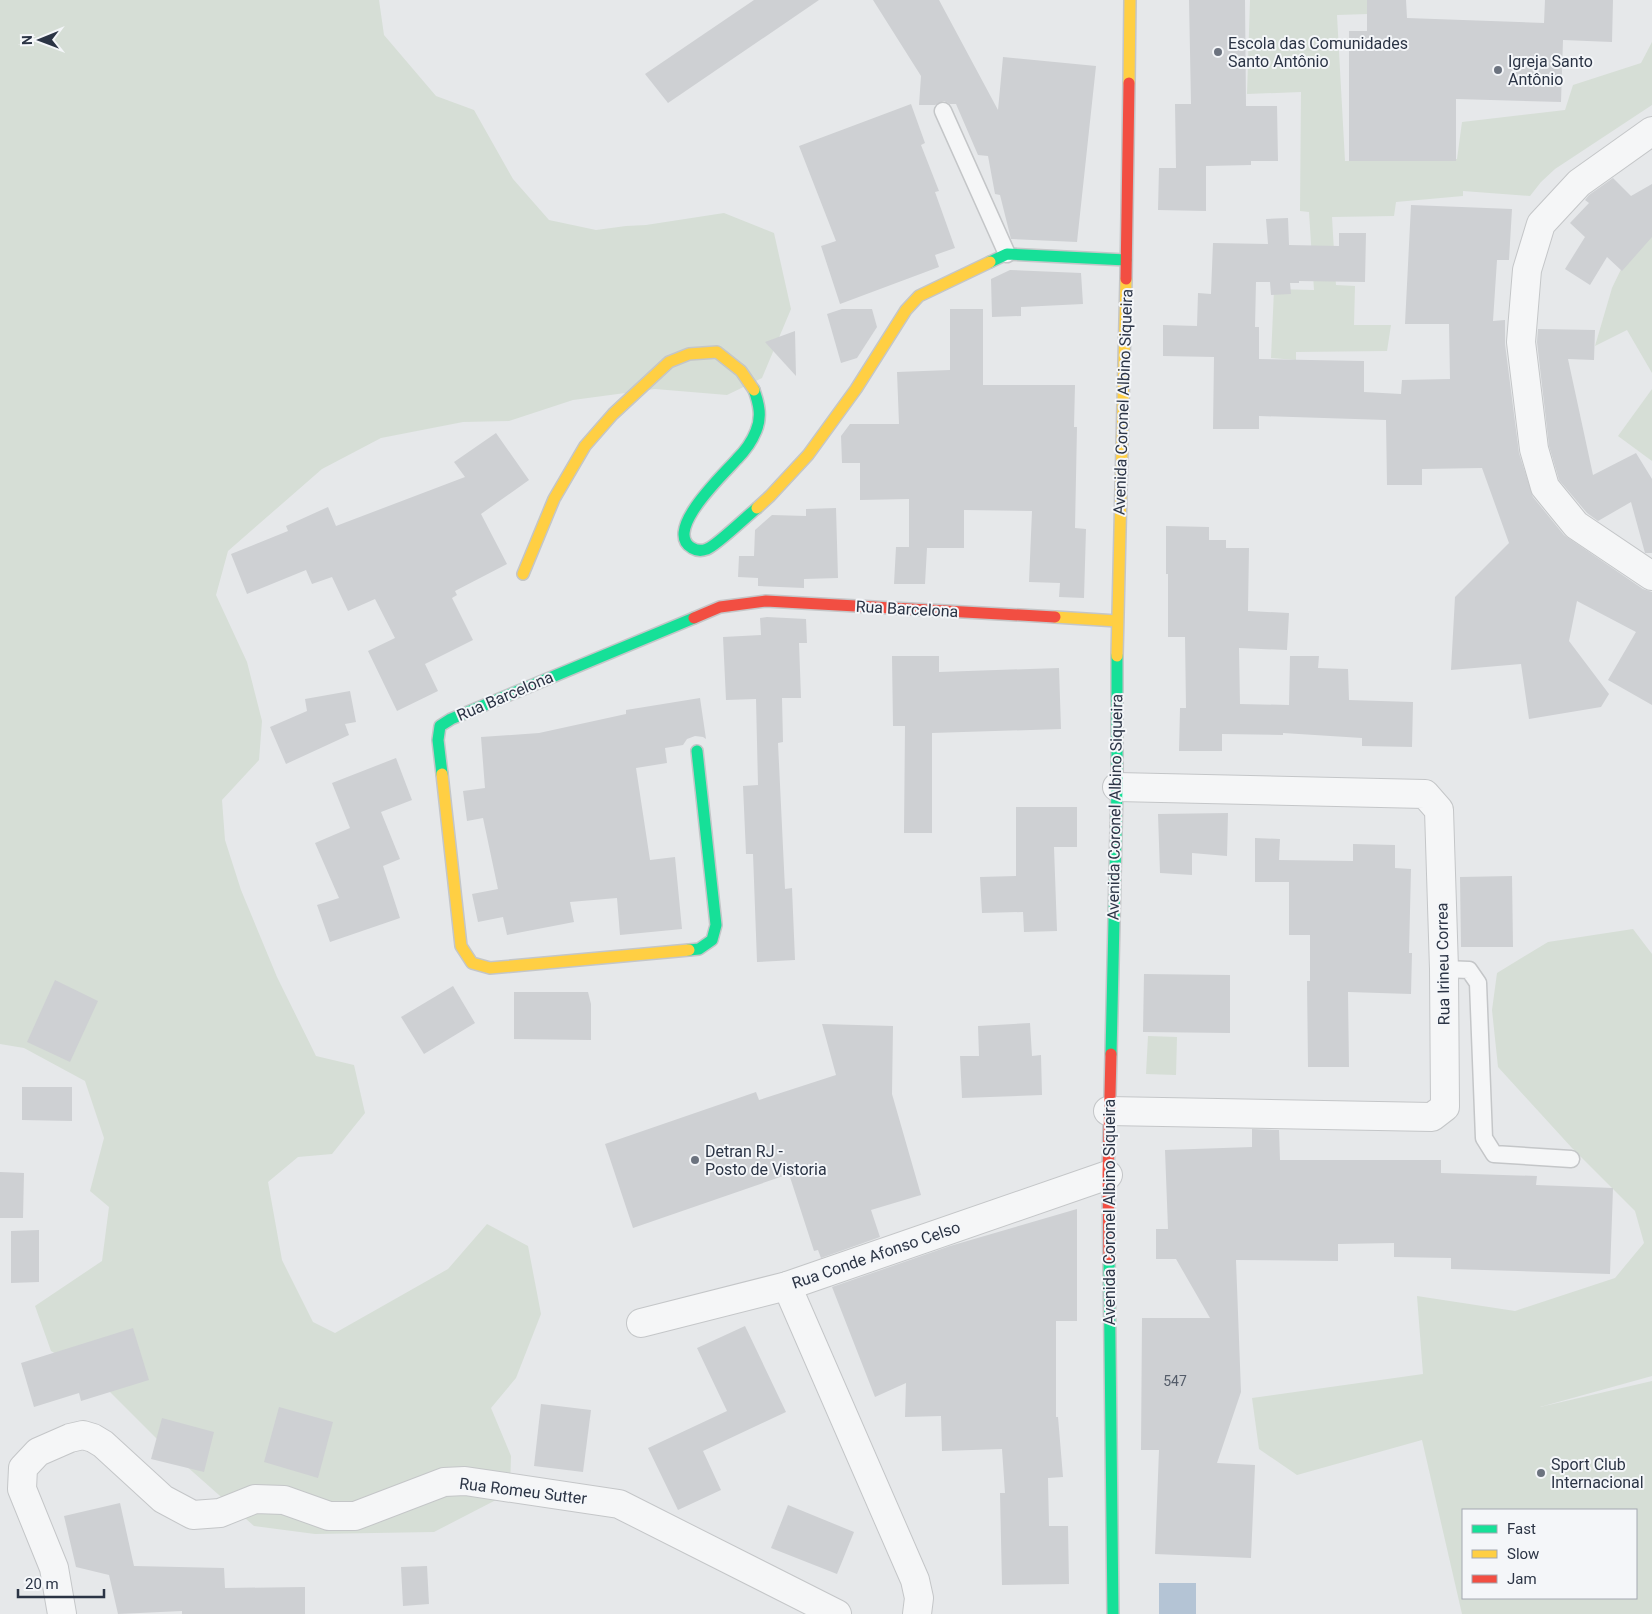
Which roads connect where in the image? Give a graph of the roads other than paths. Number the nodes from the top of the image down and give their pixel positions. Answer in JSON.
{"nodes":[{"id":1,"x":1130,"y":0,"type":"edge"},
{"id":2,"x":943,"y":111,"type":"dead end"},
{"id":3,"x":1652,"y":130,"type":"edge"},
{"id":4,"x":1006,"y":254,"type":"junction"},
{"id":5,"x":1126,"y":260,"type":"junction"},
{"id":6,"x":523,"y":574,"type":"dead end"},
{"id":7,"x":1652,"y":576,"type":"edge"},
{"id":8,"x":1116,"y":621,"type":"junction"},
{"id":9,"x":697,"y":751,"type":"dead end"},
{"id":10,"x":1116,"y":787,"type":"junction"},
{"id":11,"x":1444,"y":969,"type":"junction"},
{"id":12,"x":1108,"y":1111,"type":"junction"},
{"id":13,"x":1571,"y":1158,"type":"dead end"},
{"id":14,"x":1108,"y":1175,"type":"junction"},
{"id":15,"x":787,"y":1286,"type":"junction"},
{"id":16,"x":641,"y":1323,"type":"dead end"},
{"id":17,"x":11,"y":1468,"type":"edge"},
{"id":18,"x":62,"y":1614,"type":"edge"},
{"id":19,"x":837,"y":1614,"type":"edge"},
{"id":20,"x":917,"y":1614,"type":"edge"},
{"id":21,"x":1113,"y":1614,"type":"edge"}],
"edges":[{"from":1,"to":5,"type":"street","name":"Avenida Coronel Albino Siqueira"},
{"from":2,"to":4,"type":"lane"},
{"from":3,"to":7,"type":"street"},
{"from":4,"to":5,"type":"street"},
{"from":4,"to":6,"type":"street"},
{"from":5,"to":8,"type":"street","name":"Avenida Coronel Albino Siqueira"},
{"from":8,"to":9,"type":"street","name":"Rua Barcelona"},
{"from":8,"to":10,"type":"street","name":"Avenida Coronel Albino Siqueira"},
{"from":10,"to":11,"type":"street","name":"Rua Irineu Correa"},
{"from":10,"to":12,"type":"street","name":"Avenida Coronel Albino Siqueira"},
{"from":11,"to":12,"type":"street","name":"Rua Irineu Correa"},
{"from":11,"to":13,"type":"lane"},
{"from":12,"to":14,"type":"street","name":"Avenida Coronel Albino Siqueira"},
{"from":14,"to":15,"type":"street","name":"Rua Conde Afonso Celso"},
{"from":14,"to":21,"type":"street","name":"Avenida Coronel Albino Siqueira"},
{"from":15,"to":16,"type":"street","name":"Rua Conde Afonso Celso"},
{"from":15,"to":20,"type":"street"},
{"from":17,"to":18,"type":"street","name":"Rua Romeu Sutter"},
{"from":17,"to":19,"type":"street","name":"Rua Romeu Sutter"}]}
